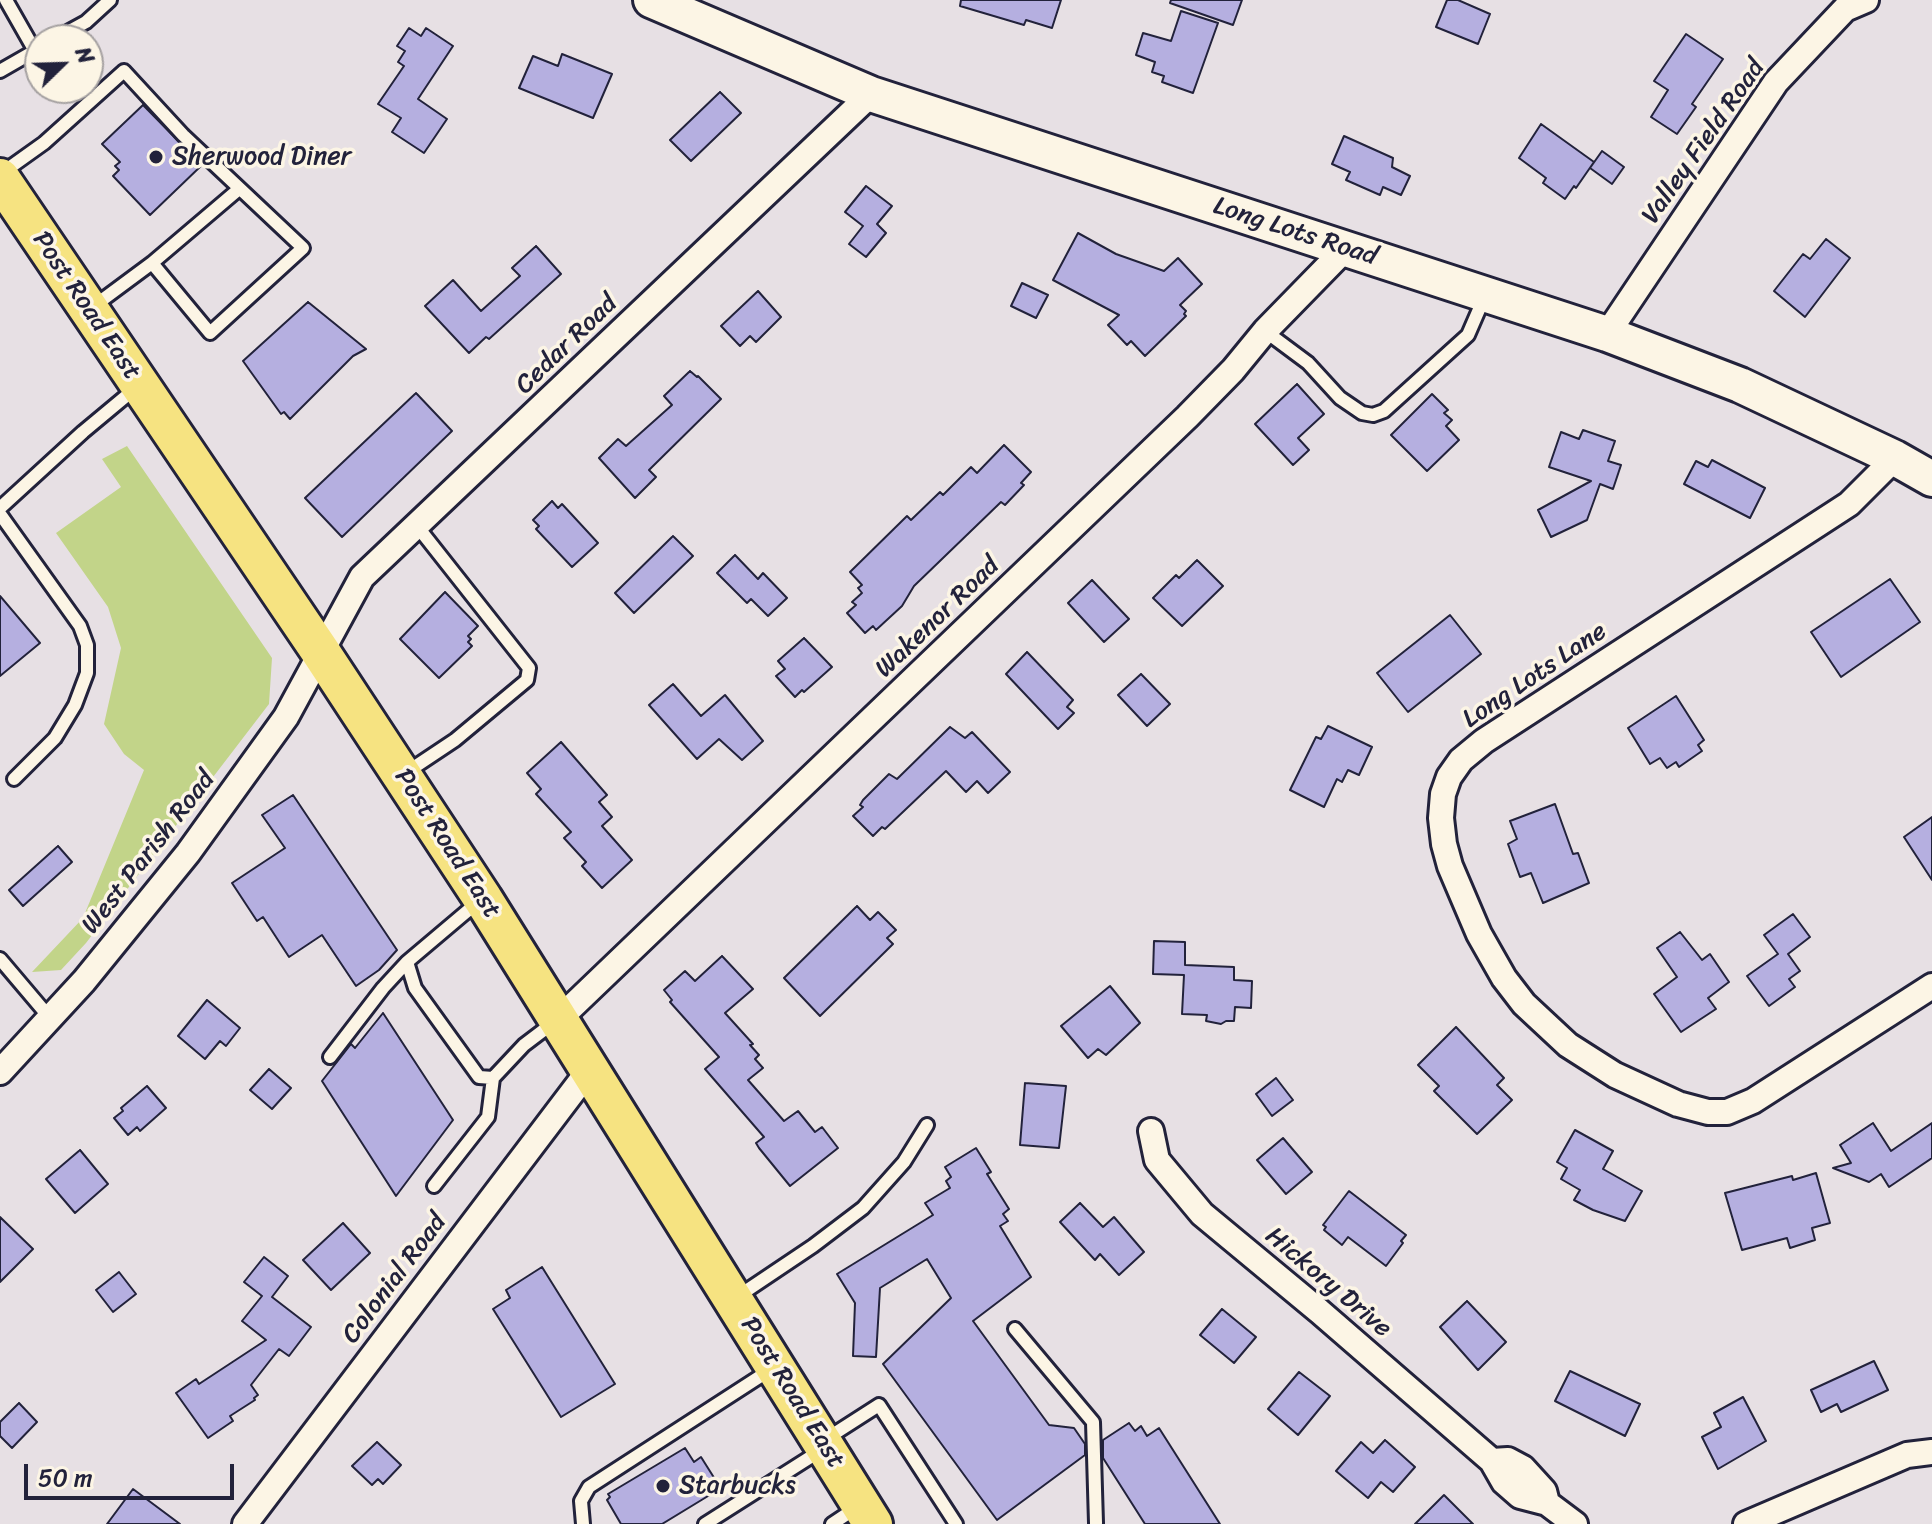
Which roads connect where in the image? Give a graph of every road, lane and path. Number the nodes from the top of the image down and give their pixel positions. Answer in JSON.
{"nodes":[{"id":1,"x":6,"y":0,"type":"edge"},
{"id":2,"x":110,"y":0,"type":"edge"},
{"id":3,"x":651,"y":0,"type":"edge"},
{"id":4,"x":1866,"y":0,"type":"edge"},
{"id":5,"x":82,"y":24,"type":"edge"},
{"id":6,"x":24,"y":28,"type":"edge"},
{"id":7,"x":24,"y":57,"type":"edge"},
{"id":8,"x":0,"y":71,"type":"edge"},
{"id":9,"x":871,"y":94,"type":"junction"},
{"id":10,"x":0,"y":176,"type":"edge"},
{"id":11,"x":239,"y":189,"type":"junction"},
{"id":12,"x":1346,"y":248,"type":"junction"},
{"id":13,"x":152,"y":263,"type":"junction"},
{"id":14,"x":1485,"y":294,"type":"junction"},
{"id":15,"x":88,"y":311,"type":"junction"},
{"id":16,"x":1265,"y":331,"type":"junction"},
{"id":17,"x":1607,"y":334,"type":"junction"},
{"id":18,"x":140,"y":385,"type":"junction"},
{"id":19,"x":1895,"y":458,"type":"junction"},
{"id":20,"x":1932,"y":479,"type":"edge"},
{"id":21,"x":0,"y":511,"type":"edge"},
{"id":22,"x":417,"y":526,"type":"junction"},
{"id":23,"x":320,"y":651,"type":"junction"},
{"id":24,"x":402,"y":775,"type":"junction"},
{"id":25,"x":14,"y":779,"type":"dead end"},
{"id":26,"x":483,"y":899,"type":"junction"},
{"id":27,"x":0,"y":959,"type":"edge"},
{"id":28,"x":407,"y":962,"type":"junction"},
{"id":29,"x":1932,"y":986,"type":"edge"},
{"id":30,"x":50,"y":1018,"type":"junction"},
{"id":31,"x":559,"y":1019,"type":"junction"},
{"id":32,"x":330,"y":1057,"type":"dead end"},
{"id":33,"x":590,"y":1069,"type":"junction"},
{"id":34,"x":0,"y":1072,"type":"edge"},
{"id":35,"x":493,"y":1078,"type":"junction"},
{"id":36,"x":927,"y":1125,"type":"dead end"},
{"id":37,"x":1151,"y":1131,"type":"dead end"},
{"id":38,"x":434,"y":1186,"type":"dead end"},
{"id":39,"x":734,"y":1299,"type":"junction"},
{"id":40,"x":1015,"y":1329,"type":"dead end"},
{"id":41,"x":776,"y":1366,"type":"junction"},
{"id":42,"x":824,"y":1445,"type":"junction"},
{"id":43,"x":1932,"y":1452,"type":"edge"},
{"id":44,"x":855,"y":1518,"type":"edge"},
{"id":45,"x":245,"y":1524,"type":"edge"},
{"id":46,"x":583,"y":1524,"type":"edge"},
{"id":47,"x":705,"y":1524,"type":"edge"},
{"id":48,"x":956,"y":1524,"type":"edge"},
{"id":49,"x":1096,"y":1524,"type":"edge"},
{"id":50,"x":1575,"y":1524,"type":"edge"},
{"id":51,"x":1746,"y":1524,"type":"edge"}],
"edges":[{"from":1,"to":6,"type":"lane"},
{"from":2,"to":5,"type":"lane"},
{"from":3,"to":9,"type":"main road","name":"Long Lots Road"},
{"from":4,"to":17,"type":"street","name":"Valley Field Road"},
{"from":7,"to":8,"type":"lane"},
{"from":9,"to":12,"type":"main road","name":"Long Lots Road"},
{"from":9,"to":22,"type":"street","name":"Cedar Road"},
{"from":10,"to":11,"type":"lane"},
{"from":10,"to":15,"type":"main road","name":"Post Road East"},
{"from":11,"to":13,"type":"lane"},
{"from":11,"to":13,"type":"lane"},
{"from":12,"to":14,"type":"main road","name":"Long Lots Road"},
{"from":12,"to":16,"type":"street","name":"Wakenor Road"},
{"from":13,"to":15,"type":"lane"},
{"from":14,"to":16,"type":"lane"},
{"from":14,"to":17,"type":"main road","name":"Long Lots Road"},
{"from":15,"to":18,"type":"main road","name":"Post Road East"},
{"from":16,"to":31,"type":"street","name":"Wakenor Road"},
{"from":17,"to":19,"type":"main road","name":"Long Lots Road"},
{"from":18,"to":21,"type":"lane"},
{"from":18,"to":23,"type":"main road","name":"Post Road East"},
{"from":19,"to":20,"type":"main road","name":"Long Lots Road"},
{"from":19,"to":29,"type":"street","name":"Long Lots Lane"},
{"from":21,"to":25,"type":"lane"},
{"from":22,"to":23,"type":"street","name":"Cedar Road"},
{"from":22,"to":24,"type":"lane"},
{"from":23,"to":24,"type":"main road","name":"Post Road East"},
{"from":23,"to":30,"type":"street","name":"West Parish Road"},
{"from":24,"to":26,"type":"main road","name":"Post Road East"},
{"from":26,"to":28,"type":"lane"},
{"from":26,"to":31,"type":"main road","name":"Post Road East"},
{"from":27,"to":30,"type":"lane"},
{"from":28,"to":32,"type":"lane"},
{"from":28,"to":35,"type":"lane"},
{"from":30,"to":34,"type":"street","name":"West Parish Road"},
{"from":31,"to":33,"type":"main road","name":"Post Road East"},
{"from":31,"to":35,"type":"lane"},
{"from":33,"to":39,"type":"main road","name":"Post Road East"},
{"from":33,"to":45,"type":"street","name":"Colonial Road"},
{"from":35,"to":38,"type":"lane"},
{"from":36,"to":39,"type":"lane"},
{"from":37,"to":50,"type":"street","name":"Hickory Drive"},
{"from":39,"to":41,"type":"main road","name":"Post Road East"},
{"from":40,"to":49,"type":"lane"},
{"from":41,"to":42,"type":"main road","name":"Post Road East"},
{"from":41,"to":46,"type":"lane"},
{"from":42,"to":44,"type":"main road","name":"Post Road East"},
{"from":42,"to":47,"type":"lane"},
{"from":42,"to":48,"type":"lane"},
{"from":43,"to":51,"type":"street"}]}
